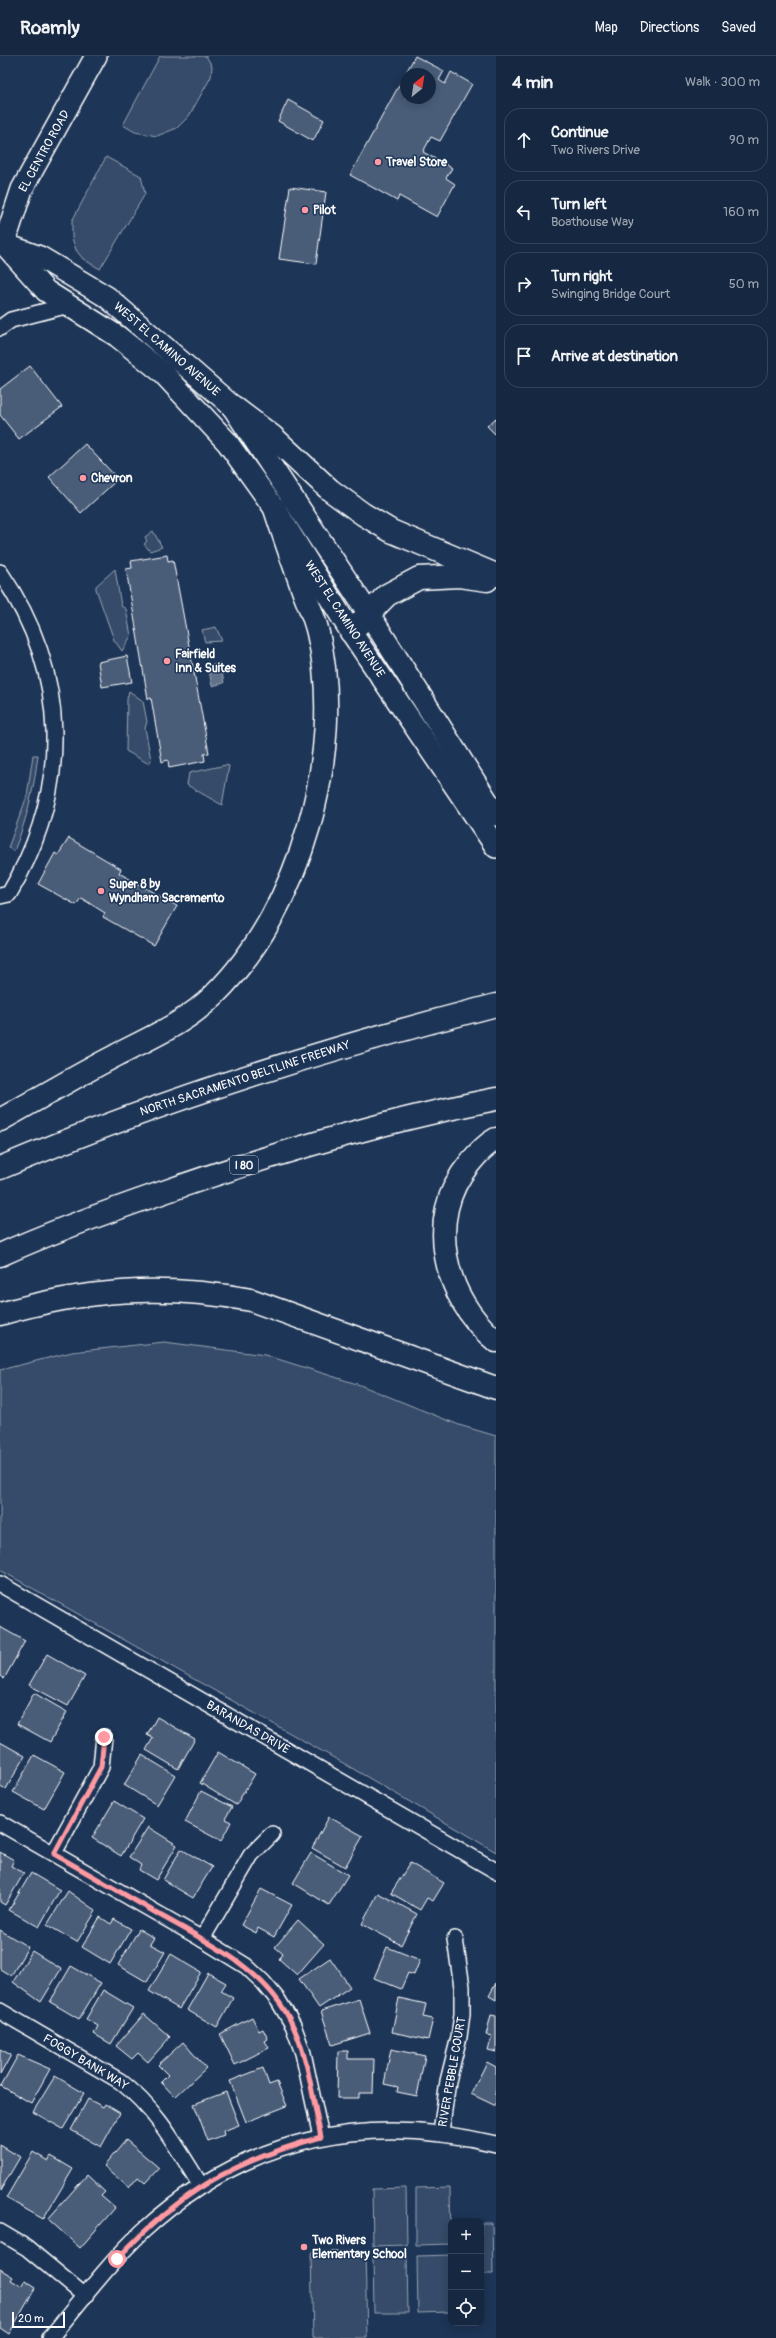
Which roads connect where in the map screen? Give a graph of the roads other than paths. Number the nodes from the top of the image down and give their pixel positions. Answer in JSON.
{"nodes":[{"id":1,"x":96,"y":56,"type":"edge"},
{"id":2,"x":2,"y":247,"type":"edge"},
{"id":3,"x":69,"y":305,"type":"junction"},
{"id":4,"x":0,"y":328,"type":"edge"},
{"id":5,"x":232,"y":406,"type":"junction"},
{"id":6,"x":275,"y":509,"type":"junction"},
{"id":7,"x":0,"y":572,"type":"edge"},
{"id":8,"x":496,"y":575,"type":"edge"},
{"id":9,"x":496,"y":583,"type":"edge"},
{"id":10,"x":368,"y":614,"type":"junction"},
{"id":11,"x":351,"y":632,"type":"junction"},
{"id":12,"x":496,"y":815,"type":"edge"},
{"id":13,"x":496,"y":847,"type":"edge"},
{"id":14,"x":0,"y":896,"type":"edge"},
{"id":15,"x":496,"y":1005,"type":"edge"},
{"id":16,"x":496,"y":1099,"type":"edge"},
{"id":17,"x":0,"y":1120,"type":"edge"},
{"id":18,"x":496,"y":1139,"type":"edge"},
{"id":19,"x":0,"y":1168,"type":"edge"},
{"id":20,"x":0,"y":1255,"type":"edge"},
{"id":21,"x":0,"y":1314,"type":"edge"},
{"id":22,"x":496,"y":1341,"type":"edge"},
{"id":23,"x":496,"y":1388,"type":"edge"},
{"id":24,"x":0,"y":1584,"type":"edge"},
{"id":25,"x":104,"y":1737,"type":"dead end"},
{"id":26,"x":0,"y":1822,"type":"edge"},
{"id":27,"x":272,"y":1834,"type":"dead end"},
{"id":28,"x":54,"y":1854,"type":"junction"},
{"id":29,"x":496,"y":1871,"type":"edge"},
{"id":30,"x":202,"y":1939,"type":"junction"},
{"id":31,"x":455,"y":1939,"type":"dead end"},
{"id":32,"x":0,"y":2011,"type":"edge"},
{"id":33,"x":441,"y":2132,"type":"junction"},
{"id":34,"x":321,"y":2137,"type":"junction"},
{"id":35,"x":496,"y":2144,"type":"edge"},
{"id":36,"x":202,"y":2186,"type":"junction"},
{"id":37,"x":0,"y":2232,"type":"edge"},
{"id":38,"x":85,"y":2296,"type":"junction"},
{"id":39,"x":50,"y":2338,"type":"edge"}],
"edges":[{"from":1,"to":2,"type":"main road","name":"EL CENTRO ROAD"},
{"from":2,"to":3,"type":"main road","name":"WEST EL CAMINO AVENUE"},
{"from":2,"to":5,"type":"main road","name":"WEST EL CAMINO AVENUE"},
{"from":3,"to":4,"type":"street"},
{"from":3,"to":6,"type":"main road","name":"WEST EL CAMINO AVENUE"},
{"from":5,"to":8,"type":"highway"},
{"from":5,"to":10,"type":"main road","name":"WEST EL CAMINO AVENUE"},
{"from":6,"to":11,"type":"main road","name":"WEST EL CAMINO AVENUE"},
{"from":6,"to":17,"type":"highway"},
{"from":7,"to":14,"type":"street"},
{"from":9,"to":10,"type":"highway"},
{"from":10,"to":11,"type":"highway"},
{"from":10,"to":12,"type":"main road","name":"WEST EL CAMINO AVENUE"},
{"from":11,"to":13,"type":"main road","name":"WEST EL CAMINO AVENUE"},
{"from":15,"to":19,"type":"highway","name":"NORTH SACRAMENTO BELTLINE FREEWAY"},
{"from":16,"to":20,"type":"highway","number":"I 80"},
{"from":18,"to":22,"type":"highway"},
{"from":21,"to":23,"type":"highway"},
{"from":24,"to":29,"type":"street","name":"BARANDAS DRIVE"},
{"from":25,"to":28,"type":"street"},
{"from":26,"to":28,"type":"street"},
{"from":27,"to":30,"type":"street"},
{"from":28,"to":30,"type":"street"},
{"from":30,"to":34,"type":"street"},
{"from":31,"to":33,"type":"street","name":"RIVER PEBBLE COURT"},
{"from":32,"to":36,"type":"street","name":"FOGGY BANK WAY"},
{"from":33,"to":34,"type":"street"},
{"from":33,"to":35,"type":"street"},
{"from":34,"to":36,"type":"street"},
{"from":36,"to":38,"type":"street"},
{"from":37,"to":38,"type":"street"},
{"from":38,"to":39,"type":"street"}]}
